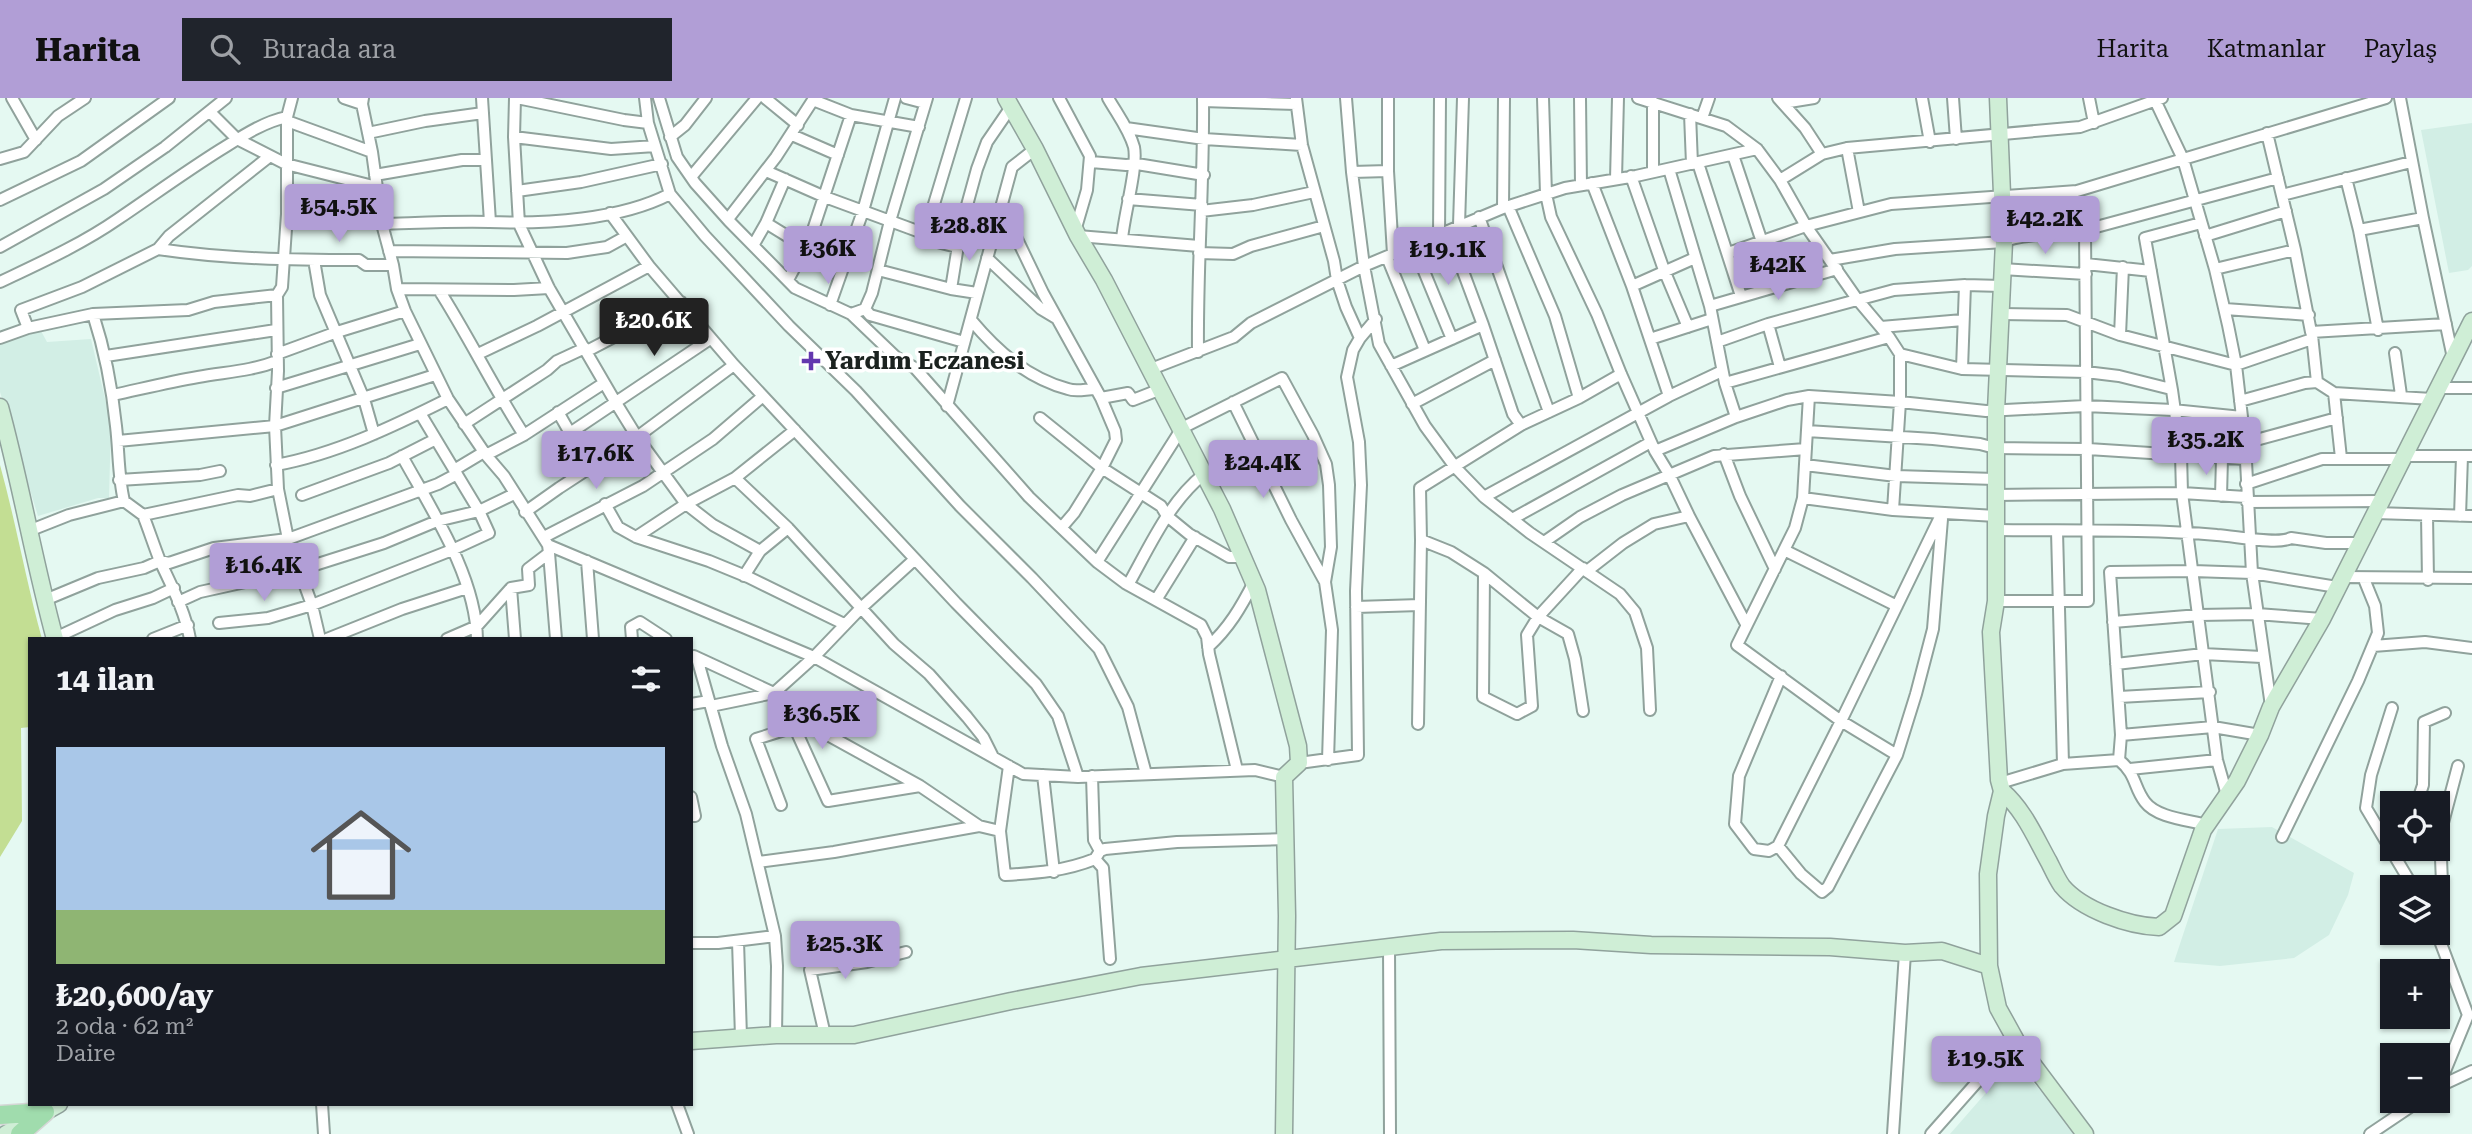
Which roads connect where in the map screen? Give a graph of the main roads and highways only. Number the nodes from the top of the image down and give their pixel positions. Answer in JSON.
{"nodes":[{"id":1,"x":52,"y":1108,"type":"edge"},
{"id":2,"x":0,"y":1115,"type":"edge"},
{"id":3,"x":20,"y":1134,"type":"edge"}],
"edges":[{"from":1,"to":2,"type":"main road"},
{"from":1,"to":3,"type":"main road"}]}
